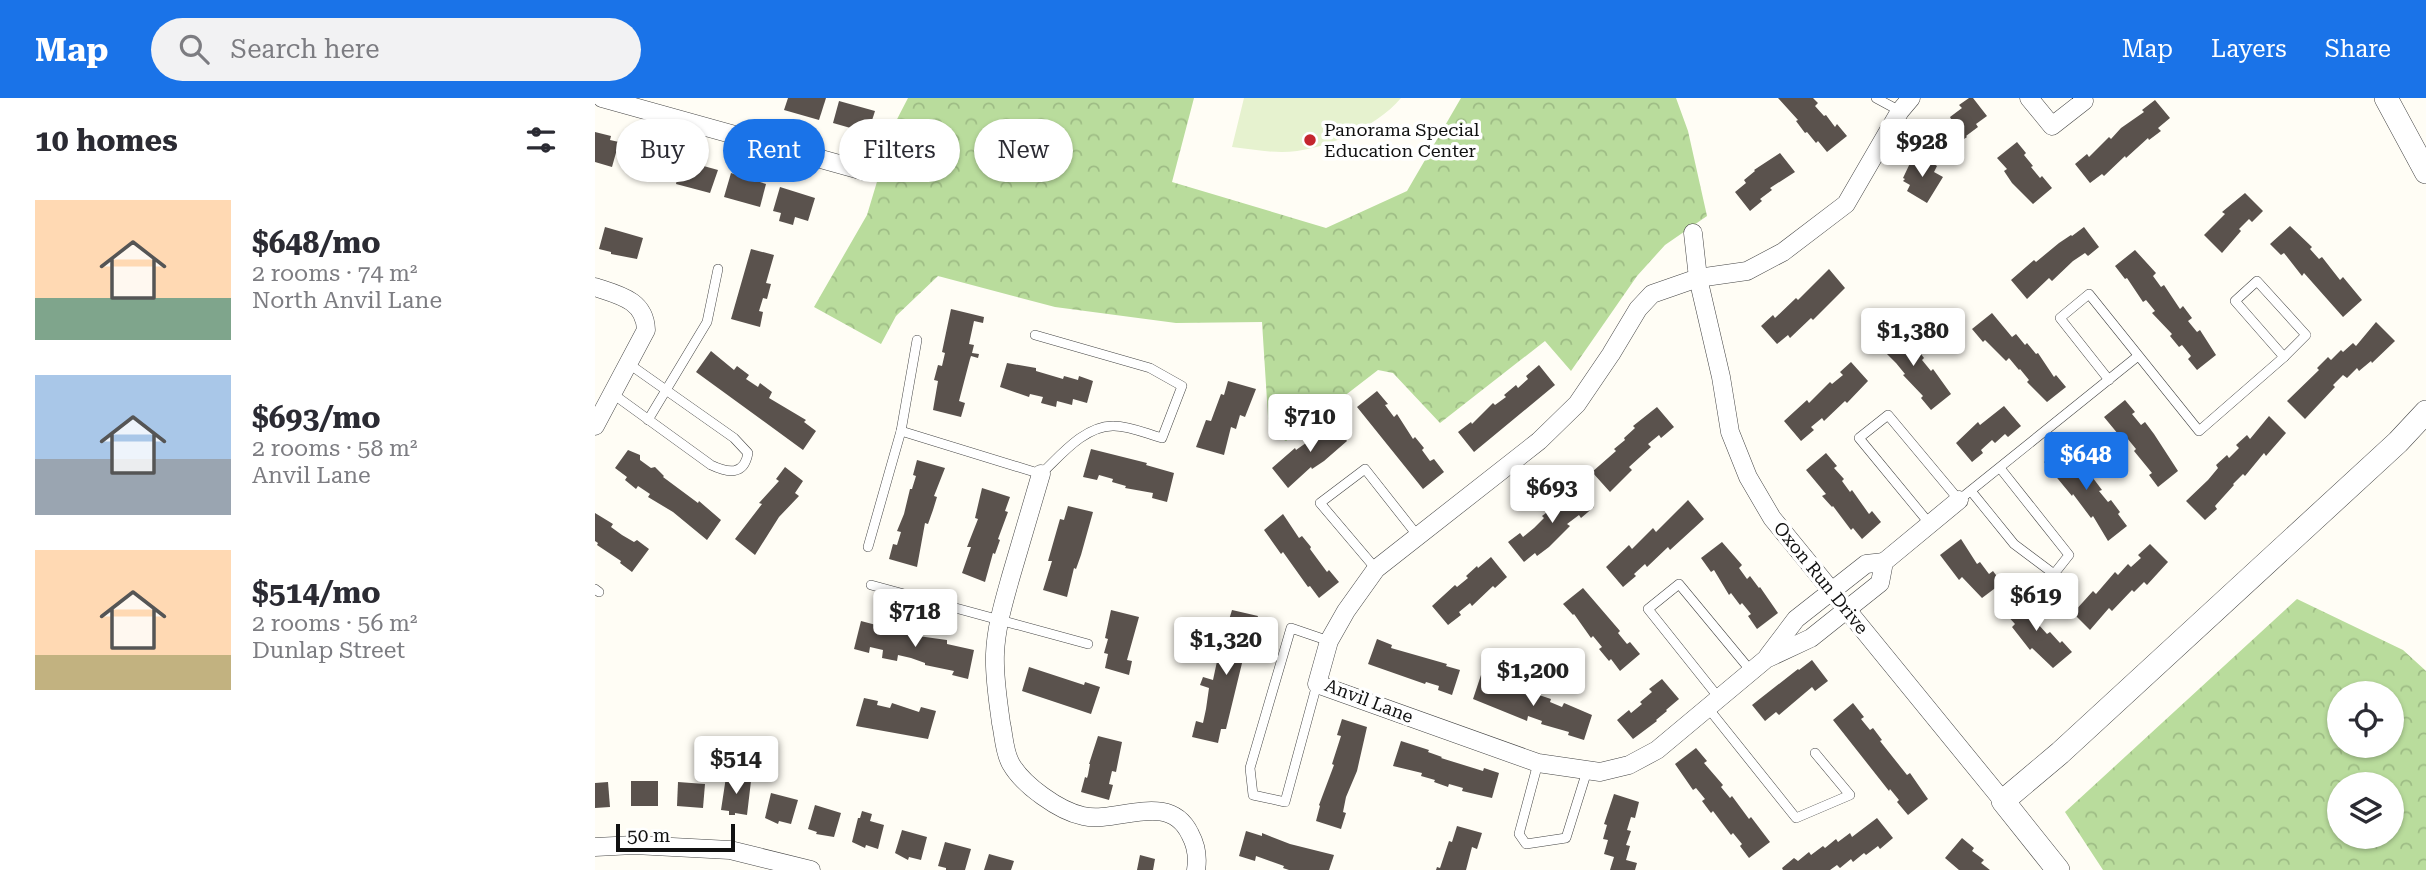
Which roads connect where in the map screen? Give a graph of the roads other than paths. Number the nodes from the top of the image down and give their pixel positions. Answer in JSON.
{"nodes":[{"id":1,"x":602,"y":98,"type":"edge"},
{"id":2,"x":1876,"y":98,"type":"edge"},
{"id":3,"x":2029,"y":98,"type":"edge"},
{"id":4,"x":2082,"y":98,"type":"edge"},
{"id":5,"x":2386,"y":98,"type":"edge"},
{"id":6,"x":1906,"y":105,"type":"edge"},
{"id":7,"x":2420,"y":152,"type":"edge"},
{"id":8,"x":839,"y":164,"type":"edge"},
{"id":9,"x":1693,"y":233,"type":"dead end"},
{"id":10,"x":718,"y":269,"type":"dead end"},
{"id":11,"x":1698,"y":278,"type":"junction"},
{"id":12,"x":595,"y":287,"type":"edge"},
{"id":13,"x":1035,"y":335,"type":"dead end"},
{"id":14,"x":917,"y":340,"type":"dead end"},
{"id":15,"x":2138,"y":356,"type":"junction"},
{"id":16,"x":2284,"y":356,"type":"junction"},
{"id":17,"x":632,"y":358,"type":"junction"},
{"id":18,"x":2109,"y":380,"type":"junction"},
{"id":19,"x":666,"y":390,"type":"junction"},
{"id":20,"x":613,"y":394,"type":"junction"},
{"id":21,"x":2426,"y":412,"type":"edge"},
{"id":22,"x":648,"y":420,"type":"junction"},
{"id":23,"x":595,"y":426,"type":"edge"},
{"id":24,"x":901,"y":431,"type":"junction"},
{"id":25,"x":2000,"y":468,"type":"junction"},
{"id":26,"x":1041,"y":474,"type":"junction"},
{"id":27,"x":1965,"y":495,"type":"junction"},
{"id":28,"x":1929,"y":523,"type":"junction"},
{"id":29,"x":1417,"y":535,"type":"junction"},
{"id":30,"x":868,"y":547,"type":"dead end"},
{"id":31,"x":1884,"y":562,"type":"junction"},
{"id":32,"x":1376,"y":569,"type":"junction"},
{"id":33,"x":871,"y":585,"type":"dead end"},
{"id":34,"x":1831,"y":591,"type":"junction"},
{"id":35,"x":1846,"y":610,"type":"junction"},
{"id":36,"x":999,"y":620,"type":"junction"},
{"id":37,"x":1329,"y":641,"type":"junction"},
{"id":38,"x":1088,"y":645,"type":"dead end"},
{"id":39,"x":1766,"y":659,"type":"junction"},
{"id":40,"x":1751,"y":671,"type":"junction"},
{"id":41,"x":1317,"y":684,"type":"junction"},
{"id":42,"x":1713,"y":703,"type":"junction"},
{"id":43,"x":1815,"y":753,"type":"dead end"},
{"id":44,"x":1538,"y":763,"type":"junction"},
{"id":45,"x":1587,"y":771,"type":"junction"},
{"id":46,"x":2003,"y":801,"type":"junction"},
{"id":47,"x":595,"y":847,"type":"edge"},
{"id":48,"x":811,"y":870,"type":"edge"},
{"id":49,"x":1196,"y":870,"type":"edge"},
{"id":50,"x":2058,"y":870,"type":"edge"}],
"edges":[{"from":1,"to":8,"type":"street"},
{"from":2,"to":6,"type":"lane"},
{"from":3,"to":4,"type":"street"},
{"from":5,"to":7,"type":"street"},
{"from":6,"to":11,"type":"street","name":"Anvil Lane"},
{"from":9,"to":11,"type":"street","name":"Oxon Run Drive"},
{"from":10,"to":19,"type":"lane"},
{"from":11,"to":29,"type":"street","name":"Anvil Lane"},
{"from":11,"to":34,"type":"street","name":"Oxon Run Drive"},
{"from":12,"to":17,"type":"street"},
{"from":13,"to":26,"type":"lane"},
{"from":14,"to":24,"type":"lane"},
{"from":15,"to":16,"type":"lane"},
{"from":15,"to":18,"type":"lane"},
{"from":15,"to":18,"type":"lane"},
{"from":16,"to":16,"type":"lane"},
{"from":17,"to":19,"type":"lane"},
{"from":17,"to":20,"type":"street"},
{"from":18,"to":25,"type":"lane"},
{"from":19,"to":22,"type":"lane"},
{"from":19,"to":22,"type":"lane"},
{"from":20,"to":22,"type":"lane"},
{"from":20,"to":23,"type":"street"},
{"from":21,"to":46,"type":"street"},
{"from":24,"to":26,"type":"lane"},
{"from":24,"to":30,"type":"lane"},
{"from":25,"to":27,"type":"lane"},
{"from":25,"to":27,"type":"lane"},
{"from":26,"to":36,"type":"street"},
{"from":27,"to":28,"type":"street"},
{"from":27,"to":28,"type":"lane"},
{"from":28,"to":31,"type":"street"},
{"from":29,"to":32,"type":"street","name":"Anvil Lane"},
{"from":29,"to":32,"type":"lane"},
{"from":31,"to":34,"type":"street"},
{"from":31,"to":35,"type":"street","name":"Anvil Lane"},
{"from":32,"to":37,"type":"street","name":"Anvil Lane"},
{"from":33,"to":36,"type":"lane"},
{"from":34,"to":35,"type":"street","name":"Oxon Run Drive"},
{"from":34,"to":39,"type":"street"},
{"from":35,"to":39,"type":"street","name":"Anvil Lane"},
{"from":35,"to":46,"type":"street","name":"Oxon Run Drive"},
{"from":36,"to":38,"type":"lane"},
{"from":36,"to":49,"type":"street"},
{"from":37,"to":41,"type":"street","name":"Anvil Lane"},
{"from":37,"to":41,"type":"lane"},
{"from":39,"to":40,"type":"street","name":"Anvil Lane"},
{"from":40,"to":42,"type":"street","name":"Anvil Lane"},
{"from":40,"to":42,"type":"lane"},
{"from":41,"to":44,"type":"street","name":"Anvil Lane"},
{"from":42,"to":43,"type":"lane"},
{"from":42,"to":45,"type":"street","name":"Anvil Lane"},
{"from":44,"to":45,"type":"street","name":"Anvil Lane"},
{"from":44,"to":45,"type":"lane"},
{"from":46,"to":50,"type":"street","name":"Oxon Run Drive"},
{"from":47,"to":48,"type":"street"}]}
